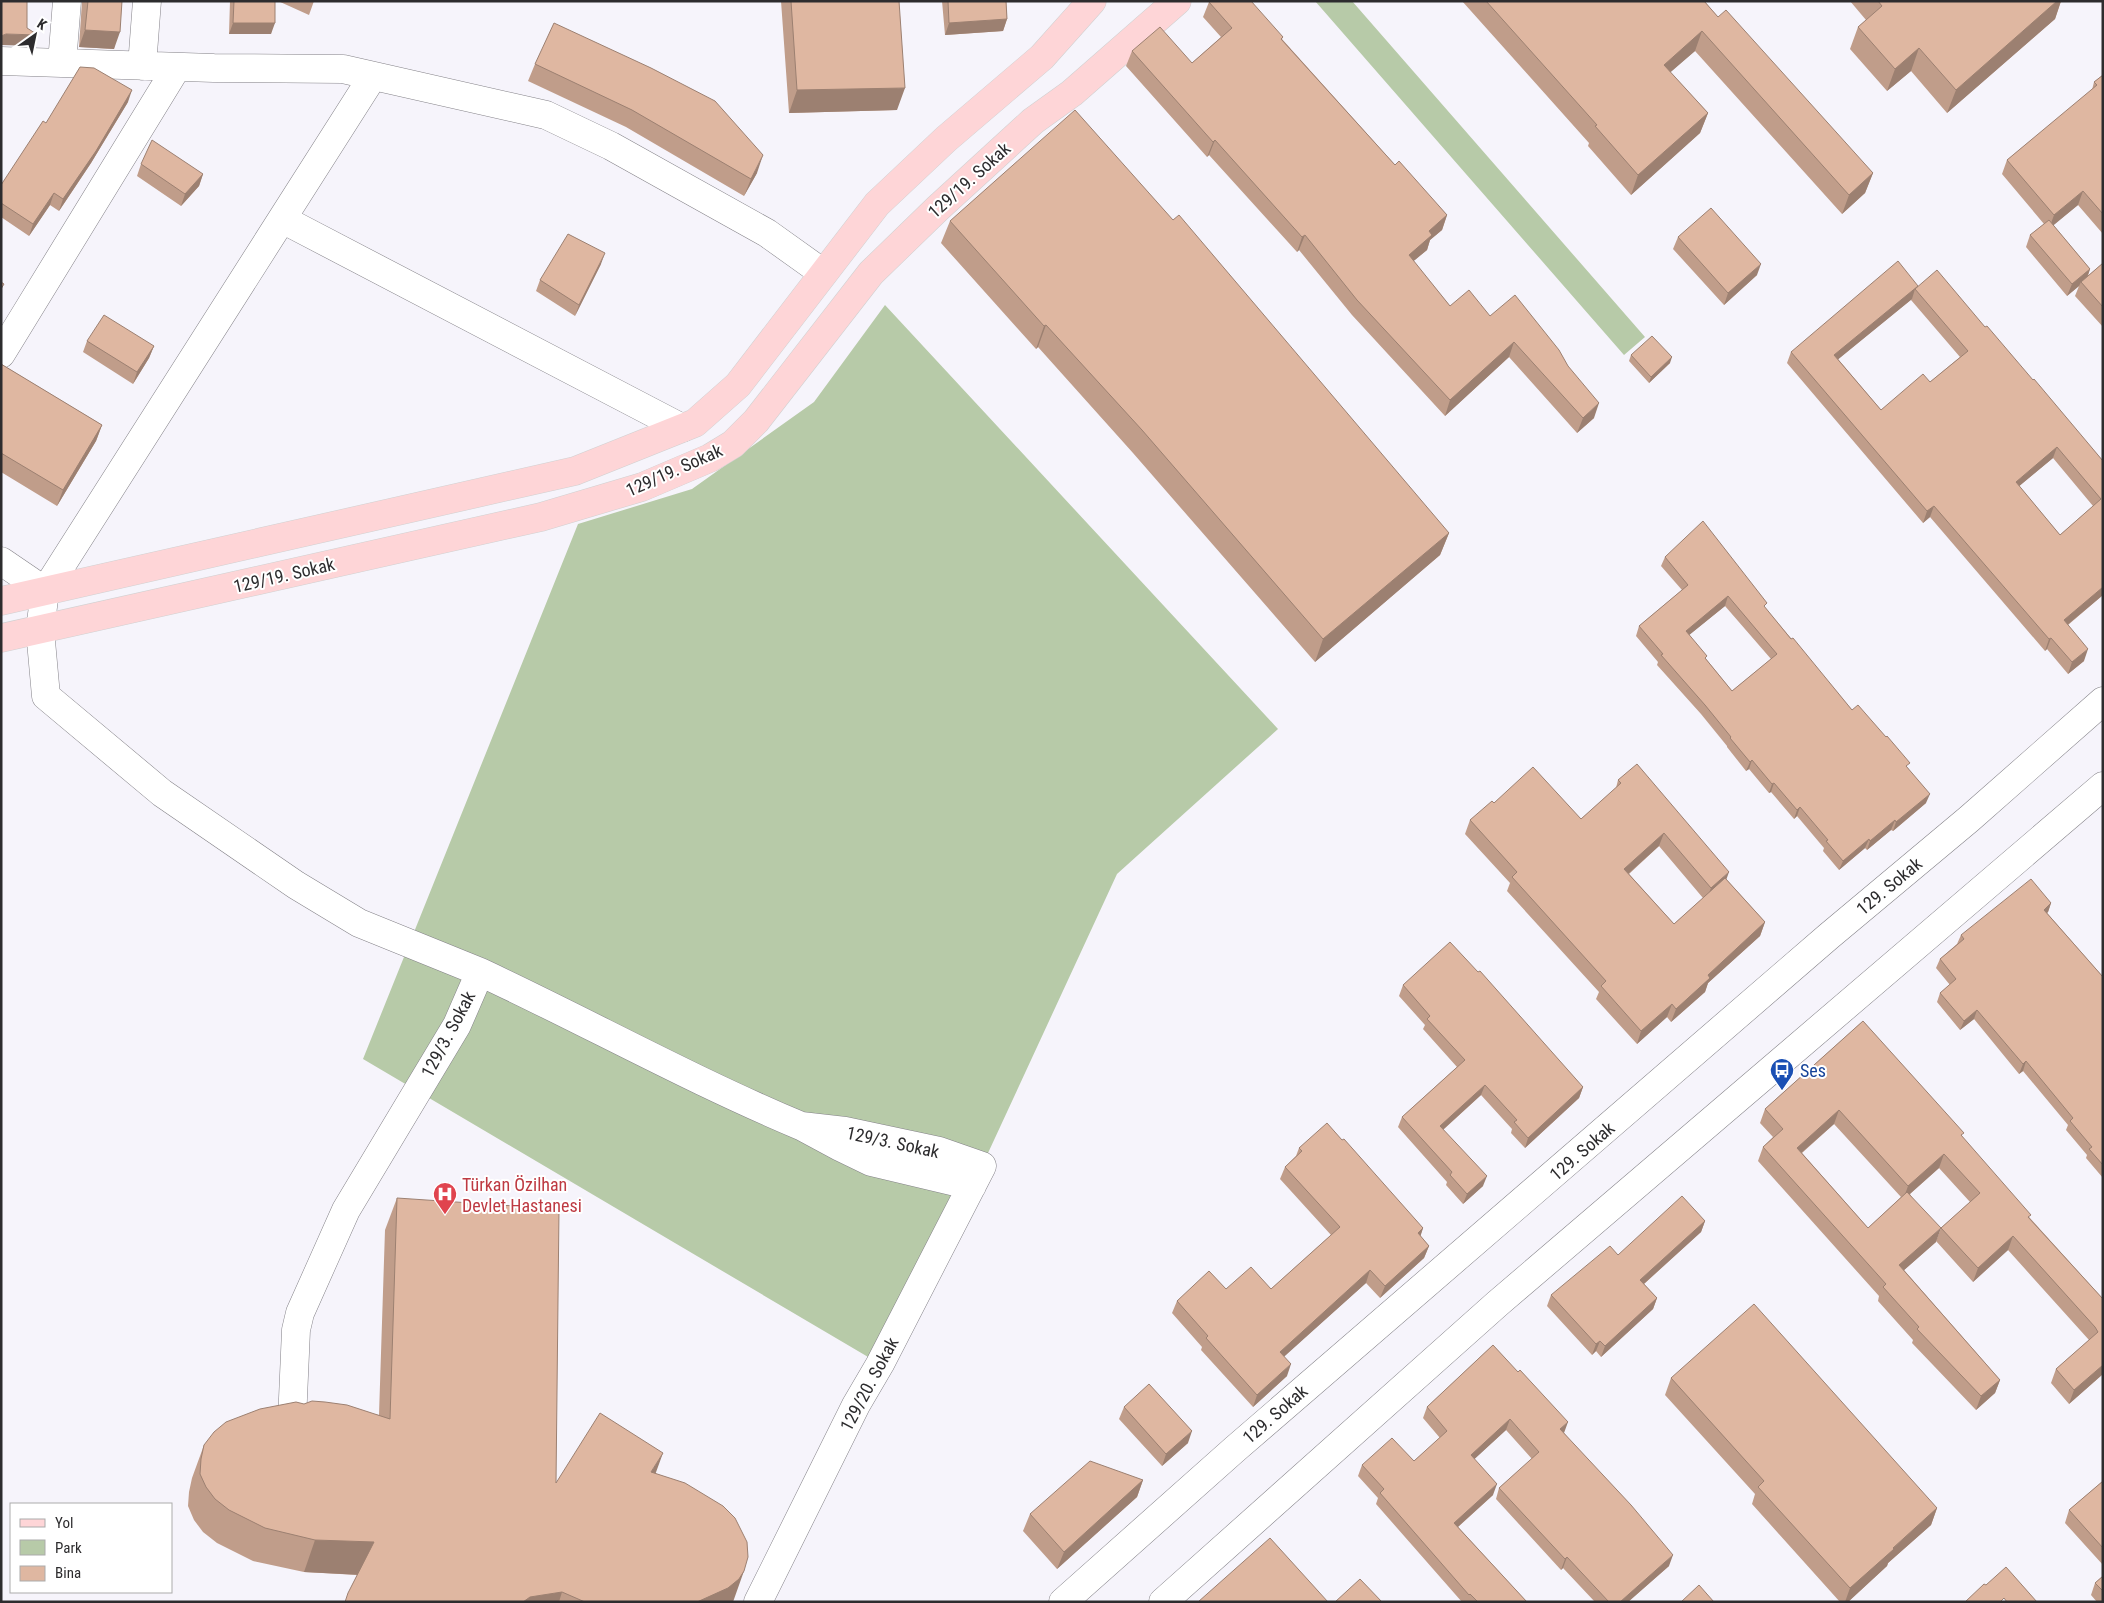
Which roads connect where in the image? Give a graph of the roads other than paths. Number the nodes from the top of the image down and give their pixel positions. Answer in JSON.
{"nodes":[{"id":1,"x":67,"y":1,"type":"edge"},
{"id":2,"x":147,"y":1,"type":"edge"},
{"id":3,"x":1177,"y":1,"type":"edge"},
{"id":4,"x":1091,"y":2,"type":"edge"},
{"id":5,"x":2,"y":62,"type":"edge"},
{"id":6,"x":62,"y":64,"type":"junction"},
{"id":7,"x":142,"y":66,"type":"junction"},
{"id":8,"x":177,"y":67,"type":"junction"},
{"id":9,"x":373,"y":76,"type":"junction"},
{"id":10,"x":282,"y":219,"type":"junction"},
{"id":11,"x":823,"y":273,"type":"junction"},
{"id":12,"x":1,"y":354,"type":"edge"},
{"id":13,"x":682,"y":428,"type":"junction"},
{"id":14,"x":1,"y":561,"type":"edge"},
{"id":15,"x":45,"y":591,"type":"junction"},
{"id":16,"x":1,"y":601,"type":"edge"},
{"id":17,"x":40,"y":630,"type":"junction"},
{"id":18,"x":1,"y":638,"type":"edge"},
{"id":19,"x":2103,"y":701,"type":"edge"},
{"id":20,"x":2103,"y":786,"type":"edge"},
{"id":21,"x":480,"y":972,"type":"junction"},
{"id":22,"x":977,"y":1176,"type":"joint"},
{"id":23,"x":292,"y":1421,"type":"edge"},
{"id":24,"x":758,"y":1602,"type":"edge"},
{"id":25,"x":1063,"y":1602,"type":"edge"},
{"id":26,"x":1163,"y":1602,"type":"edge"}],
"edges":[{"from":1,"to":6,"type":"street"},
{"from":2,"to":7,"type":"street"},
{"from":3,"to":17,"type":"main road","name":"129/19. Sokak"},
{"from":4,"to":11,"type":"main road","name":"129/19. Sokak"},
{"from":5,"to":6,"type":"street"},
{"from":6,"to":7,"type":"street"},
{"from":7,"to":8,"type":"street"},
{"from":8,"to":9,"type":"street"},
{"from":8,"to":12,"type":"street"},
{"from":9,"to":10,"type":"street"},
{"from":9,"to":11,"type":"street"},
{"from":10,"to":13,"type":"street"},
{"from":10,"to":15,"type":"street"},
{"from":11,"to":13,"type":"main road","name":"129/19. Sokak"},
{"from":13,"to":15,"type":"main road","name":"129/19. Sokak"},
{"from":14,"to":15,"type":"street"},
{"from":15,"to":16,"type":"main road","name":"129/19. Sokak"},
{"from":15,"to":17,"type":"street"},
{"from":17,"to":18,"type":"main road","name":"129/19. Sokak"},
{"from":17,"to":21,"type":"street"},
{"from":19,"to":25,"type":"street","name":"129. Sokak"},
{"from":20,"to":26,"type":"street"},
{"from":21,"to":22,"type":"street","name":"129/3. Sokak"},
{"from":21,"to":23,"type":"street","name":"129/3. Sokak"},
{"from":22,"to":24,"type":"street","name":"129/20. Sokak"}]}
